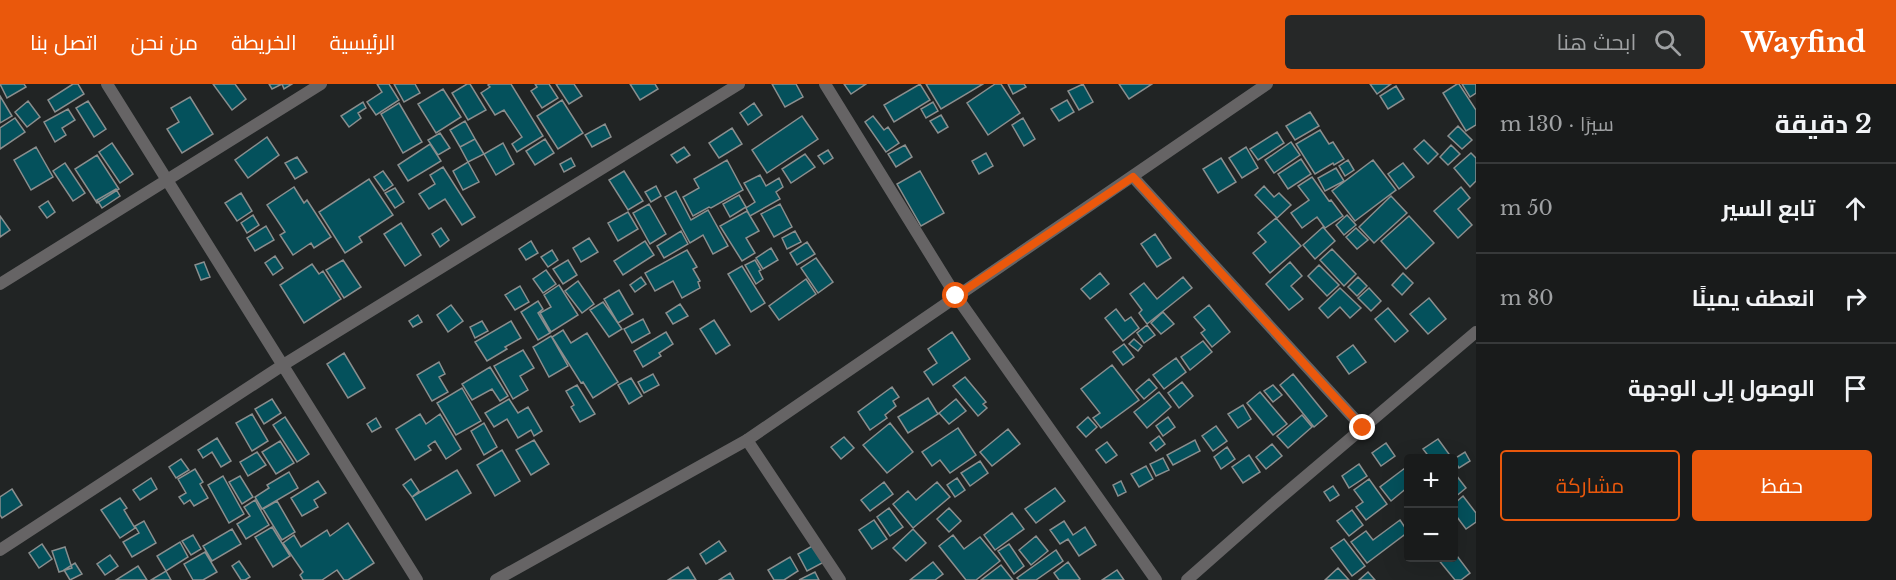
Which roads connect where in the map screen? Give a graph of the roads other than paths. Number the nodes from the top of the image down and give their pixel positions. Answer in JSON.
{"nodes":[{"id":1,"x":107,"y":84,"type":"edge"},
{"id":2,"x":321,"y":84,"type":"edge"},
{"id":3,"x":739,"y":84,"type":"edge"},
{"id":4,"x":825,"y":84,"type":"edge"},
{"id":5,"x":1268,"y":84,"type":"edge"},
{"id":6,"x":1133,"y":177,"type":"junction"},
{"id":7,"x":166,"y":180,"type":"junction"},
{"id":8,"x":0,"y":284,"type":"edge"},
{"id":9,"x":956,"y":296,"type":"junction"},
{"id":10,"x":1476,"y":332,"type":"edge"},
{"id":11,"x":283,"y":365,"type":"junction"},
{"id":12,"x":1363,"y":428,"type":"junction"},
{"id":13,"x":747,"y":440,"type":"junction"},
{"id":14,"x":0,"y":550,"type":"edge"},
{"id":15,"x":1153,"y":579,"type":"edge"},
{"id":16,"x":417,"y":580,"type":"edge"},
{"id":17,"x":496,"y":580,"type":"edge"},
{"id":18,"x":840,"y":580,"type":"edge"},
{"id":19,"x":1187,"y":580,"type":"edge"}],
"edges":[{"from":1,"to":7,"type":"street"},
{"from":2,"to":7,"type":"street"},
{"from":3,"to":11,"type":"street"},
{"from":4,"to":9,"type":"street"},
{"from":5,"to":6,"type":"street"},
{"from":6,"to":9,"type":"street"},
{"from":6,"to":12,"type":"street"},
{"from":7,"to":8,"type":"street"},
{"from":7,"to":11,"type":"street"},
{"from":9,"to":13,"type":"street"},
{"from":9,"to":15,"type":"street"},
{"from":10,"to":12,"type":"street"},
{"from":11,"to":14,"type":"street"},
{"from":11,"to":16,"type":"street"},
{"from":12,"to":19,"type":"street"},
{"from":13,"to":17,"type":"street"},
{"from":13,"to":18,"type":"street"}]}
